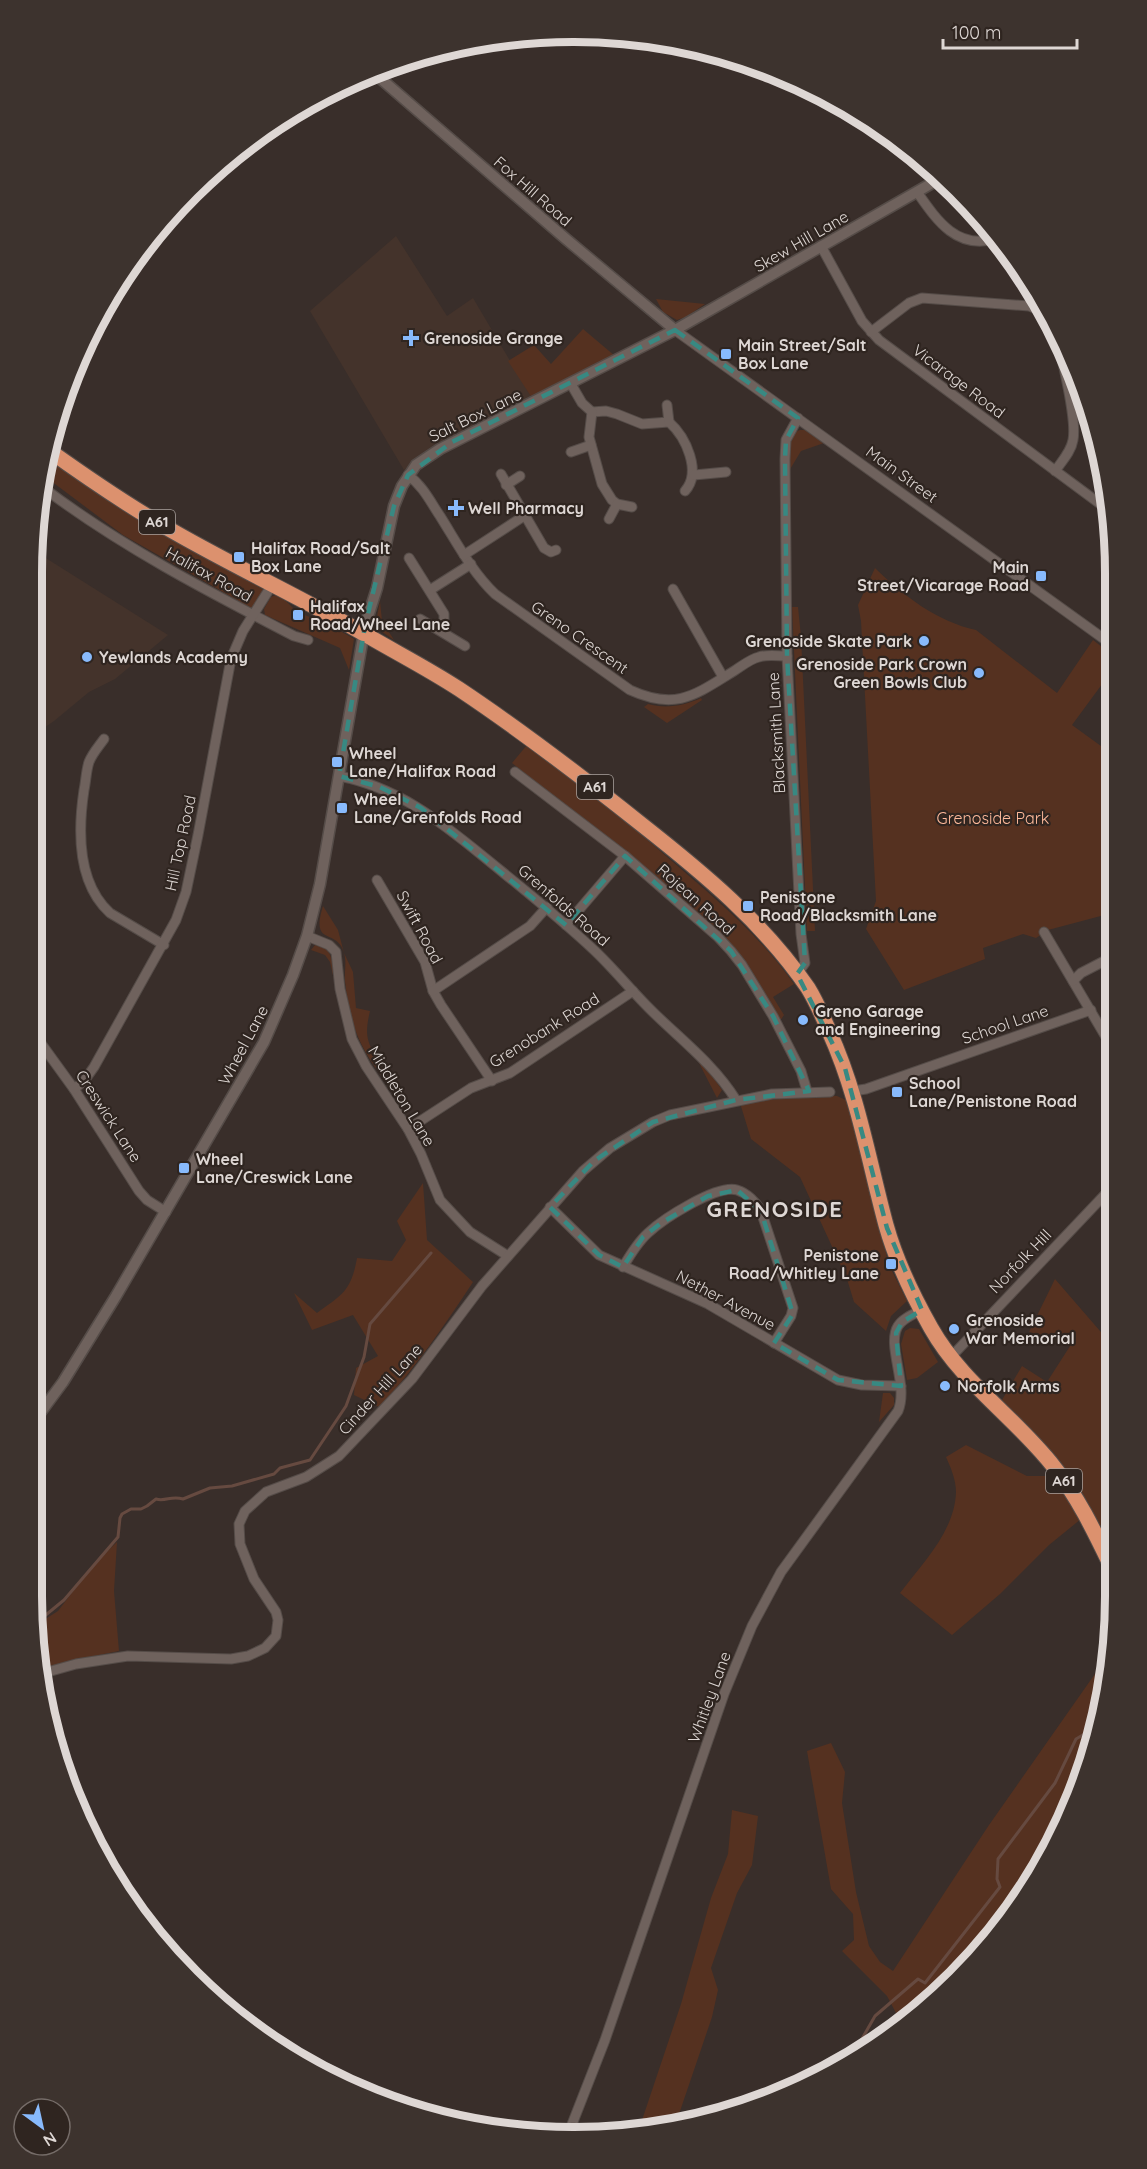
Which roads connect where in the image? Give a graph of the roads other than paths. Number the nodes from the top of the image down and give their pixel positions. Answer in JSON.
{"nodes":[{"id":1,"x":380,"y":78,"type":"edge"},
{"id":2,"x":933,"y":183,"type":"edge"},
{"id":3,"x":917,"y":192,"type":"junction"},
{"id":4,"x":987,"y":240,"type":"edge"},
{"id":5,"x":821,"y":246,"type":"junction"},
{"id":6,"x":1034,"y":309,"type":"edge"},
{"id":7,"x":675,"y":330,"type":"junction"},
{"id":8,"x":871,"y":332,"type":"junction"},
{"id":9,"x":1059,"y":357,"type":"edge"},
{"id":10,"x":571,"y":384,"type":"junction"},
{"id":11,"x":667,"y":405,"type":"dead end"},
{"id":12,"x":592,"y":412,"type":"junction"},
{"id":13,"x":798,"y":418,"type":"junction"},
{"id":14,"x":669,"y":422,"type":"junction"},
{"id":15,"x":591,"y":445,"type":"junction"},
{"id":16,"x":571,"y":452,"type":"dead end"},
{"id":17,"x":56,"y":455,"type":"edge"},
{"id":18,"x":1055,"y":471,"type":"junction"},
{"id":19,"x":726,"y":472,"type":"dead end"},
{"id":20,"x":501,"y":474,"type":"dead end"},
{"id":21,"x":408,"y":475,"type":"junction"},
{"id":22,"x":694,"y":475,"type":"junction"},
{"id":23,"x":520,"y":476,"type":"dead end"},
{"id":24,"x":506,"y":485,"type":"junction"},
{"id":25,"x":685,"y":491,"type":"dead end"},
{"id":26,"x":49,"y":492,"type":"edge"},
{"id":27,"x":617,"y":504,"type":"junction"},
{"id":28,"x":1100,"y":504,"type":"edge"},
{"id":29,"x":632,"y":507,"type":"dead end"},
{"id":30,"x":524,"y":516,"type":"junction"},
{"id":31,"x":609,"y":519,"type":"dead end"},
{"id":32,"x":556,"y":550,"type":"dead end"},
{"id":33,"x":464,"y":555,"type":"junction"},
{"id":34,"x":409,"y":558,"type":"dead end"},
{"id":35,"x":471,"y":564,"type":"junction"},
{"id":36,"x":272,"y":585,"type":"junction"},
{"id":37,"x":673,"y":589,"type":"dead end"},
{"id":38,"x":430,"y":590,"type":"junction"},
{"id":39,"x":254,"y":615,"type":"junction"},
{"id":40,"x":420,"y":619,"type":"dead end"},
{"id":41,"x":440,"y":630,"type":"junction"},
{"id":42,"x":364,"y":634,"type":"junction"},
{"id":43,"x":308,"y":640,"type":"dead end"},
{"id":44,"x":1105,"y":640,"type":"edge"},
{"id":45,"x":465,"y":646,"type":"dead end"},
{"id":46,"x":787,"y":656,"type":"junction"},
{"id":47,"x":723,"y":678,"type":"junction"},
{"id":48,"x":104,"y":739,"type":"dead end"},
{"id":49,"x":515,"y":772,"type":"dead end"},
{"id":50,"x":339,"y":776,"type":"junction"},
{"id":51,"x":625,"y":856,"type":"junction"},
{"id":52,"x":377,"y":880,"type":"dead end"},
{"id":53,"x":547,"y":907,"type":"junction"},
{"id":54,"x":566,"y":924,"type":"junction"},
{"id":55,"x":1044,"y":932,"type":"dead end"},
{"id":56,"x":307,"y":936,"type":"junction"},
{"id":57,"x":164,"y":945,"type":"junction"},
{"id":58,"x":1105,"y":961,"type":"edge"},
{"id":59,"x":797,"y":974,"type":"junction"},
{"id":60,"x":1073,"y":981,"type":"junction"},
{"id":61,"x":434,"y":991,"type":"junction"},
{"id":62,"x":633,"y":991,"type":"junction"},
{"id":63,"x":1091,"y":1010,"type":"junction"},
{"id":64,"x":1105,"y":1034,"type":"edge"},
{"id":65,"x":42,"y":1044,"type":"edge"},
{"id":66,"x":492,"y":1081,"type":"junction"},
{"id":67,"x":74,"y":1089,"type":"junction"},
{"id":68,"x":807,"y":1091,"type":"junction"},
{"id":69,"x":853,"y":1091,"type":"junction"},
{"id":70,"x":830,"y":1092,"type":"dead end"},
{"id":71,"x":736,"y":1100,"type":"junction"},
{"id":72,"x":408,"y":1129,"type":"junction"},
{"id":73,"x":1105,"y":1194,"type":"edge"},
{"id":74,"x":550,"y":1207,"type":"junction"},
{"id":75,"x":166,"y":1212,"type":"junction"},
{"id":76,"x":508,"y":1256,"type":"junction"},
{"id":77,"x":623,"y":1267,"type":"junction"},
{"id":78,"x":922,"y":1310,"type":"junction"},
{"id":79,"x":774,"y":1343,"type":"junction"},
{"id":80,"x":950,"y":1358,"type":"junction"},
{"id":81,"x":901,"y":1386,"type":"junction"},
{"id":82,"x":42,"y":1410,"type":"edge"},
{"id":83,"x":1105,"y":1554,"type":"edge"},
{"id":84,"x":48,"y":1672,"type":"edge"},
{"id":85,"x":571,"y":2127,"type":"edge"}],
"edges":[{"from":1,"to":7,"type":"street","name":"Fox Hill Road"},
{"from":2,"to":3,"type":"street","name":"Skew Hill Lane"},
{"from":3,"to":4,"type":"street"},
{"from":3,"to":5,"type":"street","name":"Skew Hill Lane"},
{"from":5,"to":7,"type":"street","name":"Skew Hill Lane"},
{"from":5,"to":8,"type":"street","name":"Vicarage Road"},
{"from":6,"to":8,"type":"street"},
{"from":7,"to":10,"type":"street","name":"Salt Box Lane"},
{"from":7,"to":13,"type":"street","name":"Main Street"},
{"from":8,"to":18,"type":"street","name":"Vicarage Road"},
{"from":9,"to":18,"type":"street"},
{"from":10,"to":12,"type":"street"},
{"from":10,"to":21,"type":"street","name":"Salt Box Lane"},
{"from":11,"to":14,"type":"street"},
{"from":12,"to":14,"type":"street"},
{"from":12,"to":15,"type":"street"},
{"from":13,"to":44,"type":"street","name":"Main Street"},
{"from":13,"to":46,"type":"street","name":"Blacksmith Lane"},
{"from":14,"to":22,"type":"street"},
{"from":15,"to":16,"type":"street"},
{"from":15,"to":27,"type":"street"},
{"from":17,"to":36,"type":"highway","number":"A61"},
{"from":18,"to":28,"type":"street","name":"Vicarage Road"},
{"from":19,"to":22,"type":"street"},
{"from":20,"to":24,"type":"street"},
{"from":21,"to":33,"type":"street","name":"Greno Crescent"},
{"from":21,"to":42,"type":"street","name":"Salt Box Lane"},
{"from":22,"to":25,"type":"street"},
{"from":23,"to":24,"type":"street"},
{"from":24,"to":30,"type":"street"},
{"from":26,"to":39,"type":"street","name":"Halifax Road"},
{"from":27,"to":29,"type":"street"},
{"from":27,"to":31,"type":"street"},
{"from":30,"to":32,"type":"street"},
{"from":30,"to":33,"type":"street"},
{"from":33,"to":35,"type":"street","name":"Greno Crescent"},
{"from":34,"to":38,"type":"street"},
{"from":35,"to":38,"type":"street"},
{"from":35,"to":47,"type":"street","name":"Greno Crescent"},
{"from":36,"to":39,"type":"street","name":"Hill Top Road"},
{"from":36,"to":42,"type":"highway","number":"A61"},
{"from":37,"to":47,"type":"street"},
{"from":38,"to":41,"type":"street"},
{"from":39,"to":43,"type":"street","name":"Halifax Road"},
{"from":39,"to":57,"type":"street","name":"Hill Top Road"},
{"from":40,"to":41,"type":"street"},
{"from":41,"to":45,"type":"street"},
{"from":42,"to":50,"type":"street","name":"Wheel Lane"},
{"from":42,"to":59,"type":"highway","number":"A61"},
{"from":46,"to":47,"type":"street","name":"Greno Crescent"},
{"from":46,"to":59,"type":"street","name":"Blacksmith Lane"},
{"from":48,"to":57,"type":"street"},
{"from":49,"to":51,"type":"street","name":"Rojean Road"},
{"from":50,"to":53,"type":"street","name":"Grenfolds Road"},
{"from":50,"to":56,"type":"street","name":"Wheel Lane"},
{"from":51,"to":54,"type":"street"},
{"from":51,"to":68,"type":"street","name":"Rojean Road"},
{"from":52,"to":61,"type":"street","name":"Swift Road"},
{"from":53,"to":54,"type":"street","name":"Grenfolds Road"},
{"from":53,"to":61,"type":"street"},
{"from":54,"to":62,"type":"street","name":"Grenfolds Road"},
{"from":55,"to":60,"type":"street"},
{"from":56,"to":72,"type":"street","name":"Middleton Lane"},
{"from":56,"to":75,"type":"street","name":"Wheel Lane"},
{"from":57,"to":67,"type":"street","name":"Hill Top Road"},
{"from":58,"to":60,"type":"street"},
{"from":59,"to":69,"type":"highway","number":"A61"},
{"from":60,"to":63,"type":"street"},
{"from":61,"to":66,"type":"street","name":"Swift Road"},
{"from":62,"to":66,"type":"street","name":"Grenobank Road"},
{"from":62,"to":71,"type":"street","name":"Grenfolds Road"},
{"from":63,"to":64,"type":"street"},
{"from":63,"to":69,"type":"street","name":"School Lane"},
{"from":65,"to":67,"type":"street","name":"Creswick Lane"},
{"from":66,"to":72,"type":"street","name":"Grenobank Road"},
{"from":67,"to":75,"type":"street","name":"Creswick Lane"},
{"from":68,"to":70,"type":"street","name":"Cinder Hill Lane"},
{"from":68,"to":71,"type":"street","name":"Cinder Hill Lane"},
{"from":69,"to":78,"type":"highway","number":"A61"},
{"from":71,"to":74,"type":"street","name":"Cinder Hill Lane"},
{"from":72,"to":76,"type":"street","name":"Middleton Lane"},
{"from":73,"to":80,"type":"street","name":"Norfolk Hill"},
{"from":74,"to":76,"type":"street","name":"Cinder Hill Lane"},
{"from":74,"to":77,"type":"street","name":"Nether Avenue"},
{"from":75,"to":82,"type":"street","name":"Wheel Lane"},
{"from":76,"to":84,"type":"street","name":"Cinder Hill Lane"},
{"from":77,"to":79,"type":"street","name":"Nether Avenue"},
{"from":77,"to":79,"type":"street"},
{"from":78,"to":80,"type":"highway","number":"A61"},
{"from":78,"to":81,"type":"street","name":"Whitley Lane"},
{"from":79,"to":81,"type":"street","name":"Nether Avenue"},
{"from":80,"to":83,"type":"highway","number":"A61"},
{"from":81,"to":85,"type":"street","name":"Whitley Lane"}]}
